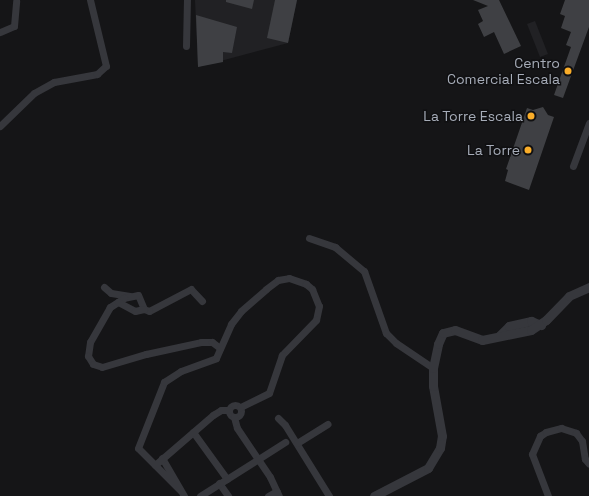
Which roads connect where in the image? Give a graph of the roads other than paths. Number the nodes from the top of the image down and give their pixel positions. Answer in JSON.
{"nodes":[{"id":1,"x":16,"y":0,"type":"edge"},
{"id":2,"x":90,"y":0,"type":"edge"},
{"id":3,"x":187,"y":0,"type":"edge"},
{"id":4,"x":0,"y":32,"type":"edge"},
{"id":5,"x":186,"y":46,"type":"dead end"},
{"id":6,"x":589,"y":123,"type":"edge"},
{"id":7,"x":0,"y":126,"type":"edge"},
{"id":8,"x":573,"y":166,"type":"dead end"},
{"id":9,"x":309,"y":238,"type":"dead end"},
{"id":10,"x":104,"y":287,"type":"dead end"},
{"id":11,"x":589,"y":287,"type":"edge"},
{"id":12,"x":130,"y":296,"type":"junction"},
{"id":13,"x":202,"y":301,"type":"dead end"},
{"id":14,"x":118,"y":302,"type":"junction"},
{"id":15,"x":144,"y":309,"type":"junction"},
{"id":16,"x":220,"y":348,"type":"junction"},
{"id":17,"x":433,"y":368,"type":"junction"},
{"id":18,"x":240,"y":407,"type":"junction"},
{"id":19,"x":228,"y":410,"type":"junction"},
{"id":20,"x":234,"y":417,"type":"junction"},
{"id":21,"x":278,"y":418,"type":"dead end"},
{"id":22,"x":327,"y":424,"type":"dead end"},
{"id":23,"x":193,"y":432,"type":"junction"},
{"id":24,"x":285,"y":442,"type":"dead end"},
{"id":25,"x":297,"y":443,"type":"junction"},
{"id":26,"x":162,"y":458,"type":"junction"},
{"id":27,"x":258,"y":459,"type":"junction"},
{"id":28,"x":589,"y":464,"type":"edge"},
{"id":29,"x":155,"y":465,"type":"junction"},
{"id":30,"x":227,"y":479,"type":"junction"},
{"id":31,"x":219,"y":483,"type":"junction"},
{"id":32,"x":182,"y":493,"type":"edge"},
{"id":33,"x":278,"y":493,"type":"edge"},
{"id":34,"x":377,"y":495,"type":"edge"},
{"id":35,"x":200,"y":496,"type":"edge"},
{"id":36,"x":228,"y":496,"type":"edge"},
{"id":37,"x":268,"y":496,"type":"edge"},
{"id":38,"x":329,"y":496,"type":"edge"},
{"id":39,"x":548,"y":496,"type":"edge"}],
"edges":[{"from":1,"to":4,"type":"street"},
{"from":2,"to":7,"type":"street"},
{"from":3,"to":5,"type":"street"},
{"from":6,"to":8,"type":"street"},
{"from":9,"to":17,"type":"street"},
{"from":10,"to":12,"type":"street"},
{"from":11,"to":17,"type":"street"},
{"from":12,"to":14,"type":"street"},
{"from":12,"to":15,"type":"street"},
{"from":13,"to":15,"type":"street"},
{"from":14,"to":15,"type":"street"},
{"from":14,"to":16,"type":"street"},
{"from":16,"to":18,"type":"street"},
{"from":16,"to":29,"type":"street"},
{"from":17,"to":34,"type":"street"},
{"from":18,"to":19,"type":"street"},
{"from":18,"to":20,"type":"street"},
{"from":19,"to":20,"type":"street"},
{"from":19,"to":23,"type":"street"},
{"from":20,"to":27,"type":"street"},
{"from":21,"to":25,"type":"street"},
{"from":22,"to":25,"type":"street"},
{"from":23,"to":26,"type":"street"},
{"from":23,"to":30,"type":"street"},
{"from":24,"to":27,"type":"street"},
{"from":25,"to":38,"type":"street"},
{"from":26,"to":29,"type":"street"},
{"from":26,"to":32,"type":"street"},
{"from":27,"to":30,"type":"street"},
{"from":27,"to":33,"type":"street"},
{"from":28,"to":39,"type":"street"},
{"from":29,"to":32,"type":"street"},
{"from":30,"to":31,"type":"street"},
{"from":31,"to":35,"type":"street"},
{"from":31,"to":36,"type":"street"},
{"from":33,"to":37,"type":"street"}]}
